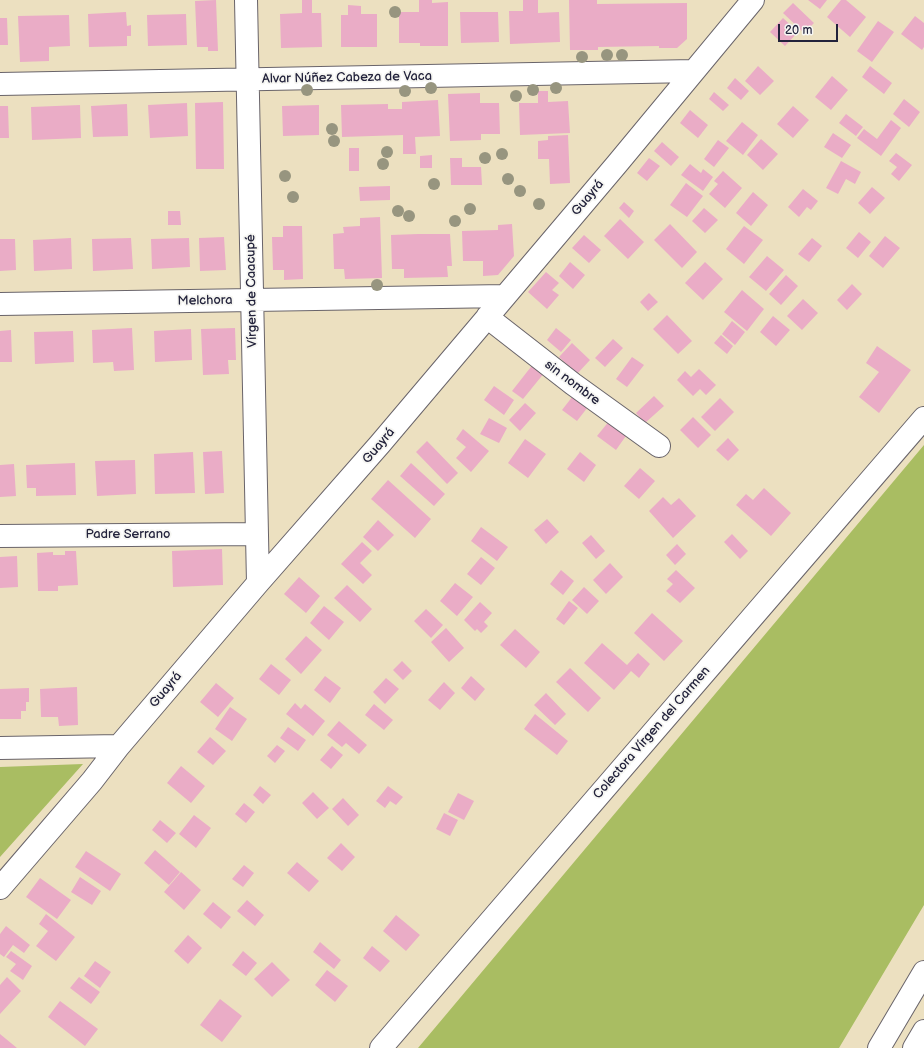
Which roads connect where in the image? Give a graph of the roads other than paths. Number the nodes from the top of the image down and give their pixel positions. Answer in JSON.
{"nodes":[{"id":1,"x":246,"y":0,"type":"edge"},
{"id":2,"x":753,"y":0,"type":"edge"},
{"id":3,"x":694,"y":71,"type":"junction"},
{"id":4,"x":248,"y":80,"type":"junction"},
{"id":5,"x":0,"y":84,"type":"edge"},
{"id":6,"x":505,"y":296,"type":"junction"},
{"id":7,"x":252,"y":300,"type":"junction"},
{"id":8,"x":0,"y":304,"type":"edge"},
{"id":9,"x":487,"y":317,"type":"junction"},
{"id":10,"x":924,"y":418,"type":"edge"},
{"id":11,"x":659,"y":446,"type":"dead end"},
{"id":12,"x":257,"y":534,"type":"junction"},
{"id":13,"x":0,"y":536,"type":"edge"},
{"id":14,"x":258,"y":583,"type":"junction"},
{"id":15,"x":119,"y":746,"type":"junction"},
{"id":16,"x":0,"y":748,"type":"edge"},
{"id":17,"x":0,"y":888,"type":"edge"},
{"id":18,"x":924,"y":972,"type":"edge"},
{"id":19,"x":924,"y":1031,"type":"edge"},
{"id":20,"x":381,"y":1048,"type":"edge"},
{"id":21,"x":879,"y":1048,"type":"edge"},
{"id":22,"x":914,"y":1048,"type":"edge"}],
"edges":[{"from":1,"to":4,"type":"main road","name":"Vírgen de Caacupé"},
{"from":2,"to":3,"type":"main road","name":"Guayrá"},
{"from":3,"to":4,"type":"main road","name":"Alvar Núñez Cabeza de Vaca"},
{"from":3,"to":6,"type":"main road","name":"Guayrá"},
{"from":4,"to":5,"type":"main road","name":"Alvar Núñez Cabeza de Vaca"},
{"from":4,"to":7,"type":"main road","name":"Vírgen de Caacupé"},
{"from":6,"to":7,"type":"main road","name":"Melchora"},
{"from":6,"to":9,"type":"main road","name":"Guayrá"},
{"from":7,"to":8,"type":"main road","name":"Melchora"},
{"from":7,"to":12,"type":"main road","name":"Vírgen de Caacupé"},
{"from":9,"to":11,"type":"main road","name":"sin nombre"},
{"from":9,"to":14,"type":"main road","name":"Guayrá"},
{"from":10,"to":20,"type":"main road","name":"Colectora Vírgen del Carmen"},
{"from":12,"to":13,"type":"main road","name":"Padre Serrano"},
{"from":12,"to":14,"type":"main road","name":"Vírgen de Caacupé"},
{"from":14,"to":15,"type":"main road","name":"Guayrá"},
{"from":15,"to":16,"type":"main road"},
{"from":15,"to":17,"type":"main road","name":"Guayrá"},
{"from":18,"to":21,"type":"main road"},
{"from":19,"to":22,"type":"main road"}]}
